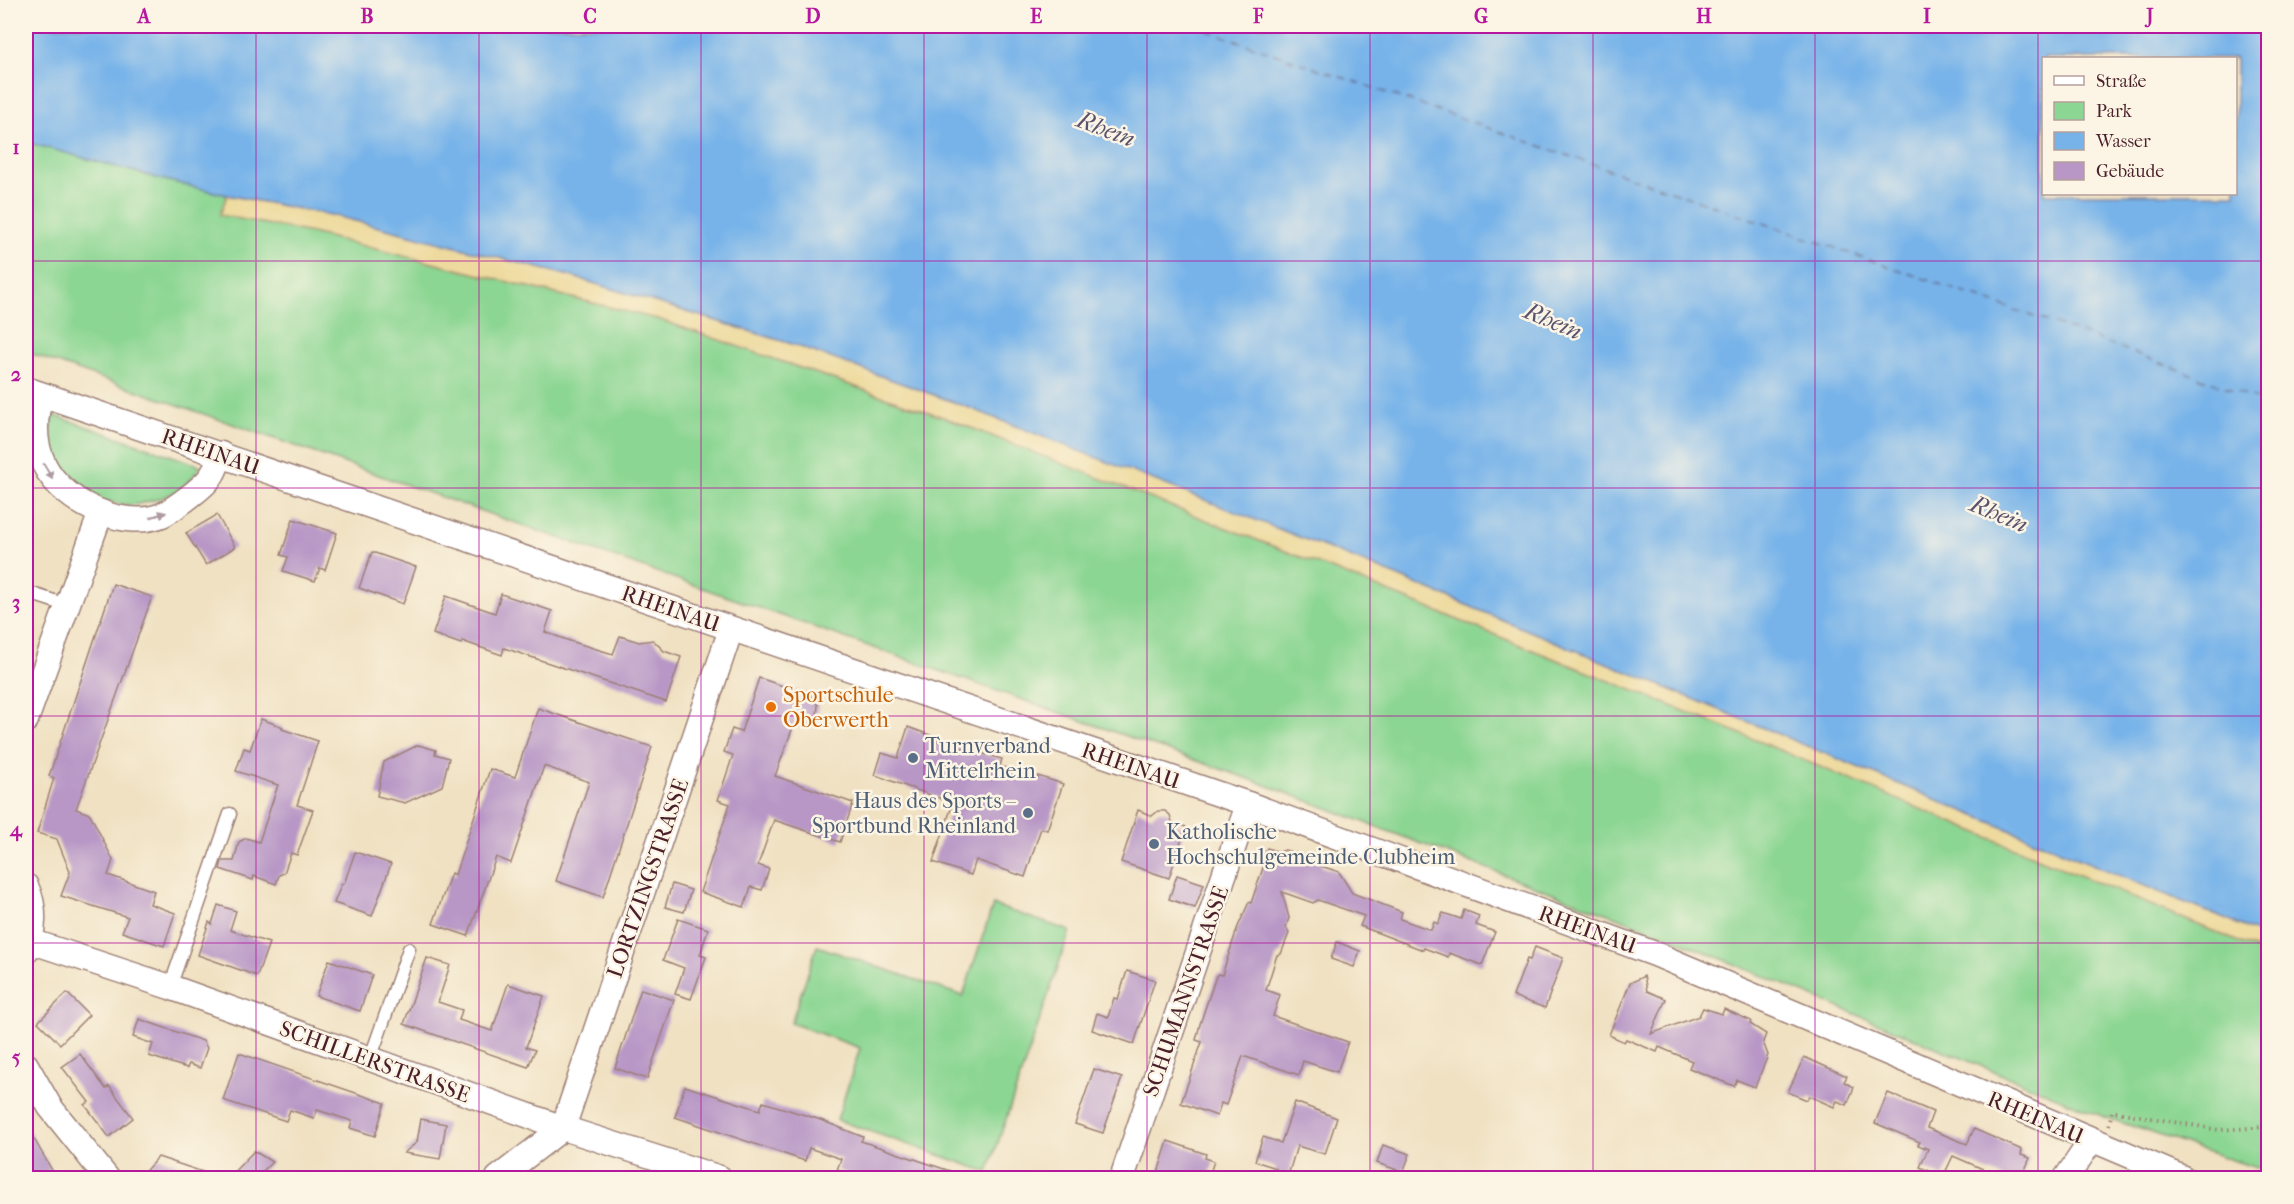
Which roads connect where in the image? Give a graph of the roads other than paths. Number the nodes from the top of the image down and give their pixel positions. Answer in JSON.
{"nodes":[{"id":1,"x":33,"y":392,"type":"edge"},
{"id":2,"x":221,"y":454,"type":"junction"},
{"id":3,"x":101,"y":512,"type":"junction"},
{"id":4,"x":26,"y":592,"type":"edge"},
{"id":5,"x":66,"y":605,"type":"junction"},
{"id":6,"x":731,"y":629,"type":"junction"},
{"id":7,"x":26,"y":720,"type":"edge"},
{"id":8,"x":1248,"y":804,"type":"junction"},
{"id":9,"x":230,"y":814,"type":"dead end"},
{"id":10,"x":26,"y":886,"type":"edge"},
{"id":11,"x":28,"y":946,"type":"edge"},
{"id":12,"x":409,"y":949,"type":"dead end"},
{"id":13,"x":170,"y":987,"type":"junction"},
{"id":14,"x":370,"y":1059,"type":"junction"},
{"id":15,"x":26,"y":1065,"type":"edge"},
{"id":16,"x":563,"y":1128,"type":"junction"},
{"id":17,"x":2091,"y":1141,"type":"junction"},
{"id":18,"x":107,"y":1179,"type":"edge"},
{"id":19,"x":498,"y":1179,"type":"edge"},
{"id":20,"x":720,"y":1179,"type":"edge"},
{"id":21,"x":1122,"y":1179,"type":"edge"},
{"id":22,"x":2066,"y":1179,"type":"edge"},
{"id":23,"x":2183,"y":1179,"type":"edge"}],
"edges":[{"from":1,"to":2,"type":"street","name":"RHEINAU"},
{"from":1,"to":3,"type":"street","one_way":true},
{"from":3,"to":2,"type":"street","one_way":true},
{"from":2,"to":6,"type":"street","name":"RHEINAU"},
{"from":3,"to":5,"type":"street"},
{"from":4,"to":5,"type":"lane"},
{"from":5,"to":7,"type":"street"},
{"from":6,"to":8,"type":"street","name":"RHEINAU"},
{"from":6,"to":16,"type":"street","name":"LORTZINGSTRASSE"},
{"from":8,"to":17,"type":"street","name":"RHEINAU"},
{"from":8,"to":21,"type":"street","name":"SCHUMANNSTRASSE"},
{"from":9,"to":13,"type":"lane"},
{"from":10,"to":11,"type":"street"},
{"from":11,"to":13,"type":"street","name":"SCHILLERSTRASSE"},
{"from":12,"to":14,"type":"lane"},
{"from":13,"to":14,"type":"street","name":"SCHILLERSTRASSE"},
{"from":14,"to":16,"type":"street","name":"SCHILLERSTRASSE"},
{"from":15,"to":18,"type":"street"},
{"from":16,"to":19,"type":"street"},
{"from":16,"to":20,"type":"street","name":"SCHILLERSTRASSE"},
{"from":17,"to":22,"type":"street"},
{"from":17,"to":23,"type":"street","name":"RHEINAU"}]}
